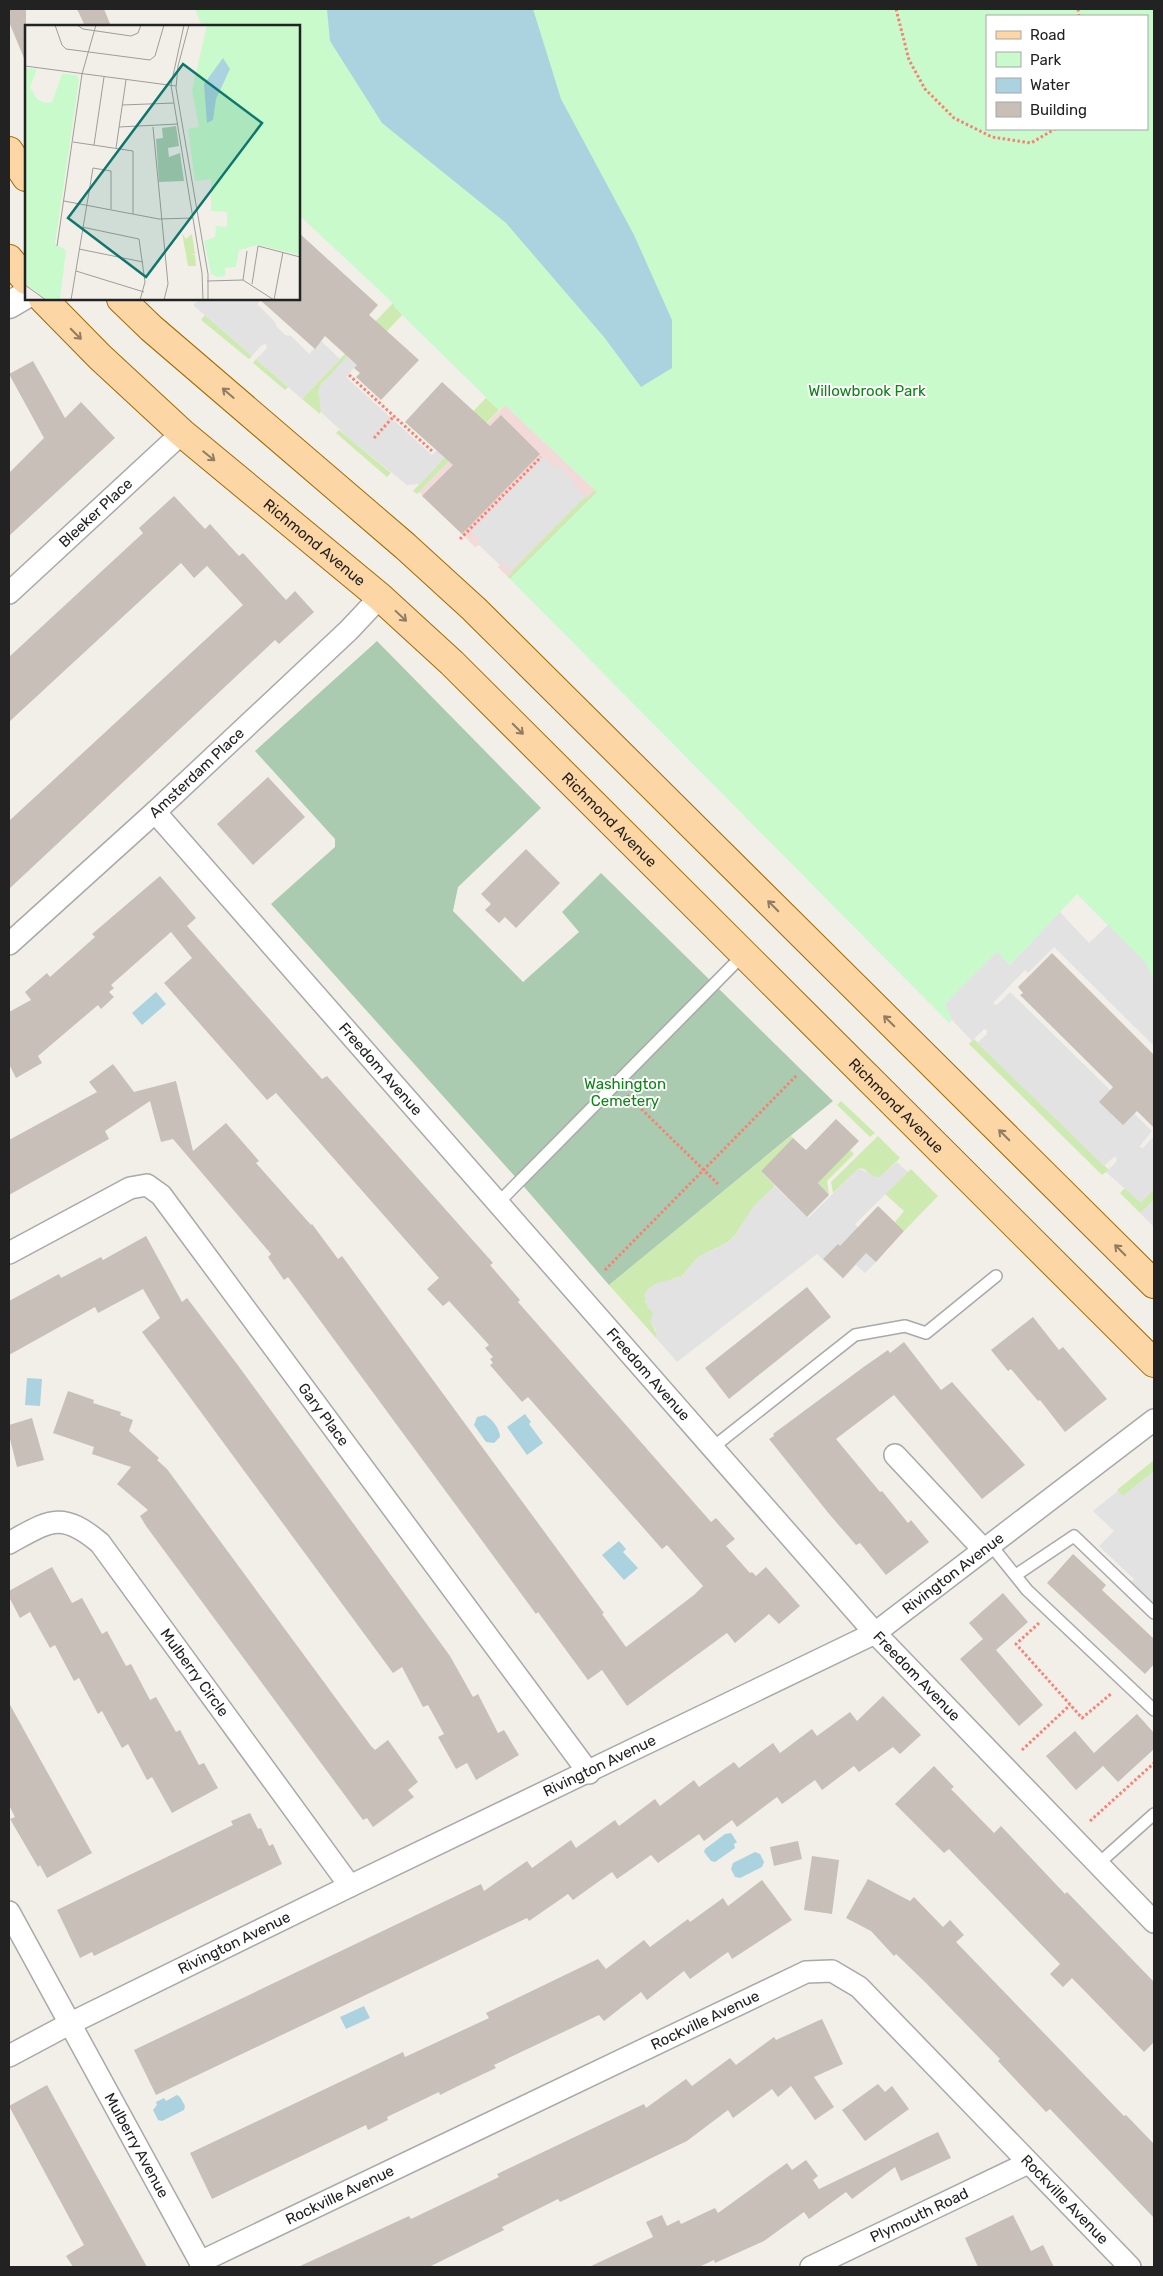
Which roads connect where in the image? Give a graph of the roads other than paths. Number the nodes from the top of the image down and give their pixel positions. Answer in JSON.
{"nodes":[{"id":1,"x":9,"y":151,"type":"edge"},
{"id":2,"x":25,"y":175,"type":"edge"},
{"id":3,"x":9,"y":259,"type":"edge"},
{"id":4,"x":25,"y":279,"type":"edge"},
{"id":5,"x":25,"y":296,"type":"edge"},
{"id":6,"x":44,"y":300,"type":"edge"},
{"id":7,"x":122,"y":300,"type":"edge"},
{"id":8,"x":9,"y":305,"type":"edge"},
{"id":9,"x":182,"y":433,"type":"junction"},
{"id":10,"x":9,"y":593,"type":"edge"},
{"id":11,"x":380,"y":597,"type":"junction"},
{"id":12,"x":156,"y":812,"type":"junction"},
{"id":13,"x":9,"y":944,"type":"edge"},
{"id":14,"x":744,"y":954,"type":"junction"},
{"id":15,"x":498,"y":1203,"type":"junction"},
{"id":16,"x":9,"y":1253,"type":"edge"},
{"id":17,"x":996,"y":1276,"type":"dead end"},
{"id":18,"x":1154,"y":1284,"type":"edge"},
{"id":19,"x":1154,"y":1363,"type":"edge"},
{"id":20,"x":1154,"y":1420,"type":"edge"},
{"id":21,"x":712,"y":1448,"type":"junction"},
{"id":22,"x":895,"y":1454,"type":"dead end"},
{"id":23,"x":9,"y":1543,"type":"edge"},
{"id":24,"x":986,"y":1547,"type":"junction"},
{"id":25,"x":1016,"y":1575,"type":"junction"},
{"id":26,"x":1154,"y":1613,"type":"edge"},
{"id":27,"x":875,"y":1633,"type":"junction"},
{"id":28,"x":1154,"y":1710,"type":"edge"},
{"id":29,"x":589,"y":1773,"type":"junction"},
{"id":30,"x":1154,"y":1814,"type":"edge"},
{"id":31,"x":1098,"y":1864,"type":"junction"},
{"id":32,"x":350,"y":1886,"type":"junction"},
{"id":33,"x":9,"y":1912,"type":"edge"},
{"id":34,"x":1154,"y":1922,"type":"edge"},
{"id":35,"x":69,"y":2024,"type":"junction"},
{"id":36,"x":9,"y":2056,"type":"edge"},
{"id":37,"x":1028,"y":2163,"type":"junction"},
{"id":38,"x":201,"y":2265,"type":"edge"},
{"id":39,"x":811,"y":2267,"type":"edge"},
{"id":40,"x":1130,"y":2267,"type":"edge"}],
"edges":[{"from":1,"to":2,"type":"main road"},
{"from":3,"to":4,"type":"main road"},
{"from":5,"to":8,"type":"street"},
{"from":6,"to":9,"type":"main road","name":"Richmond Avenue","one_way":true},
{"from":18,"to":7,"type":"main road","one_way":true},
{"from":9,"to":10,"type":"street","name":"Bleeker Place"},
{"from":9,"to":11,"type":"main road","name":"Richmond Avenue","one_way":true},
{"from":11,"to":12,"type":"street","name":"Amsterdam Place"},
{"from":11,"to":14,"type":"main road","name":"Richmond Avenue","one_way":true},
{"from":12,"to":13,"type":"street","name":"Amsterdam Place"},
{"from":12,"to":15,"type":"street","name":"Freedom Avenue"},
{"from":14,"to":15,"type":"lane"},
{"from":14,"to":19,"type":"main road","name":"Richmond Avenue"},
{"from":15,"to":21,"type":"street","name":"Freedom Avenue"},
{"from":16,"to":29,"type":"street","name":"Gary Place"},
{"from":17,"to":21,"type":"lane"},
{"from":20,"to":24,"type":"street","name":"Rivington Avenue"},
{"from":21,"to":27,"type":"street","name":"Freedom Avenue"},
{"from":22,"to":24,"type":"street"},
{"from":23,"to":32,"type":"street","name":"Mulberry Circle"},
{"from":24,"to":25,"type":"lane"},
{"from":24,"to":27,"type":"street","name":"Rivington Avenue"},
{"from":25,"to":26,"type":"lane"},
{"from":25,"to":28,"type":"lane"},
{"from":27,"to":29,"type":"street","name":"Rivington Avenue"},
{"from":27,"to":31,"type":"street","name":"Freedom Avenue"},
{"from":29,"to":32,"type":"street","name":"Rivington Avenue"},
{"from":30,"to":31,"type":"lane"},
{"from":31,"to":34,"type":"street","name":"Freedom Avenue"},
{"from":32,"to":35,"type":"street","name":"Rivington Avenue"},
{"from":33,"to":35,"type":"street"},
{"from":35,"to":36,"type":"street","name":"Rivington Avenue"},
{"from":35,"to":38,"type":"street","name":"Mulberry Avenue"},
{"from":37,"to":38,"type":"street","name":"Rockville Avenue"},
{"from":37,"to":39,"type":"street","name":"Plymouth Road"},
{"from":37,"to":40,"type":"street","name":"Rockville Avenue"}]}
